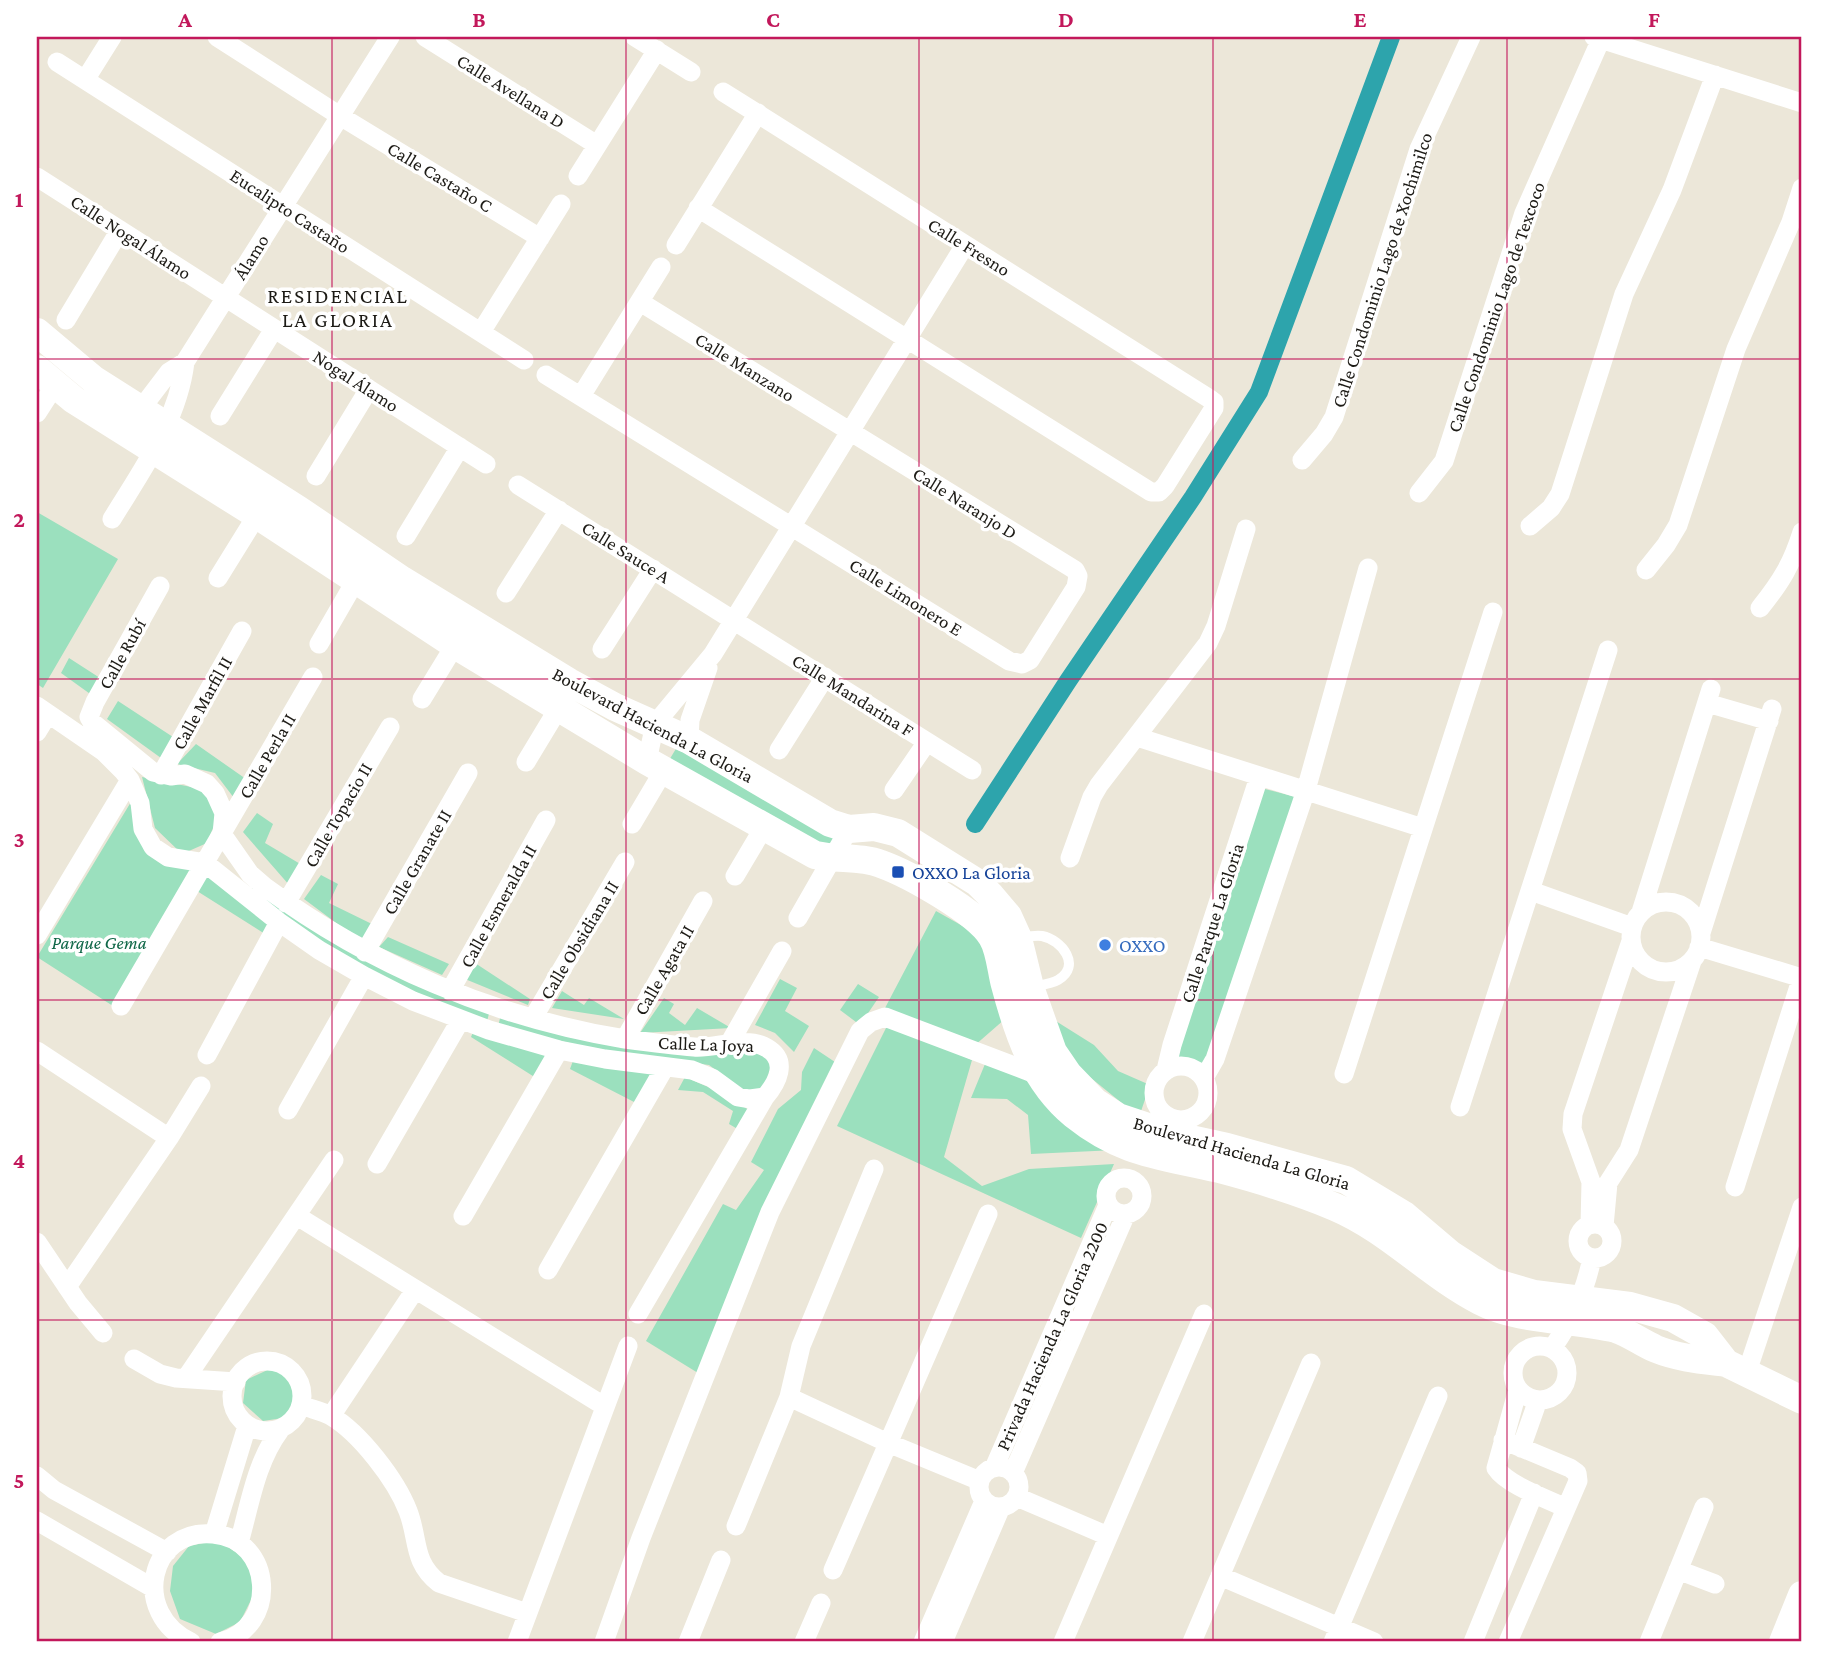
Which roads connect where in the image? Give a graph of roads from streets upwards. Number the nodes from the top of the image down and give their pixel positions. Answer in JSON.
{"nodes":[{"id":1,"x":112,"y":37,"type":"edge"},
{"id":2,"x":217,"y":37,"type":"edge"},
{"id":3,"x":390,"y":37,"type":"edge"},
{"id":4,"x":425,"y":37,"type":"edge"},
{"id":5,"x":635,"y":37,"type":"edge"},
{"id":6,"x":1471,"y":37,"type":"edge"},
{"id":7,"x":1598,"y":38,"type":"edge"},
{"id":8,"x":657,"y":50,"type":"junction"},
{"id":9,"x":57,"y":62,"type":"dead end"},
{"id":10,"x":691,"y":72,"type":"dead end"},
{"id":11,"x":1715,"y":75,"type":"junction"},
{"id":12,"x":85,"y":80,"type":"junction"},
{"id":13,"x":723,"y":92,"type":"dead end"},
{"id":14,"x":1802,"y":103,"type":"edge"},
{"id":15,"x":758,"y":113,"type":"junction"},
{"id":16,"x":340,"y":116,"type":"junction"},
{"id":17,"x":597,"y":145,"type":"junction"},
{"id":18,"x":578,"y":176,"type":"dead end"},
{"id":19,"x":37,"y":177,"type":"edge"},
{"id":20,"x":1802,"y":188,"type":"edge"},
{"id":21,"x":561,"y":204,"type":"dead end"},
{"id":22,"x":283,"y":206,"type":"junction"},
{"id":23,"x":698,"y":208,"type":"junction"},
{"id":24,"x":120,"y":230,"type":"junction"},
{"id":25,"x":540,"y":238,"type":"junction"},
{"id":26,"x":676,"y":245,"type":"dead end"},
{"id":27,"x":965,"y":245,"type":"junction"},
{"id":28,"x":662,"y":267,"type":"dead end"},
{"id":29,"x":226,"y":298,"type":"junction"},
{"id":30,"x":640,"y":302,"type":"junction"},
{"id":31,"x":66,"y":320,"type":"dead end"},
{"id":32,"x":274,"y":328,"type":"junction"},
{"id":33,"x":37,"y":332,"type":"edge"},
{"id":34,"x":481,"y":332,"type":"junction"},
{"id":35,"x":907,"y":339,"type":"junction"},
{"id":36,"x":524,"y":359,"type":"dead end"},
{"id":37,"x":185,"y":362,"type":"junction"},
{"id":38,"x":546,"y":374,"type":"dead end"},
{"id":39,"x":46,"y":377,"type":"edge"},
{"id":40,"x":369,"y":389,"type":"junction"},
{"id":41,"x":581,"y":396,"type":"junction"},
{"id":42,"x":37,"y":413,"type":"edge"},
{"id":43,"x":220,"y":416,"type":"dead end"},
{"id":44,"x":132,"y":421,"type":"junction"},
{"id":45,"x":850,"y":432,"type":"junction"},
{"id":46,"x":160,"y":438,"type":"junction"},
{"id":47,"x":460,"y":447,"type":"junction"},
{"id":48,"x":1302,"y":460,"type":"dead end"},
{"id":49,"x":486,"y":464,"type":"dead end"},
{"id":50,"x":316,"y":476,"type":"dead end"},
{"id":51,"x":518,"y":485,"type":"dead end"},
{"id":52,"x":1419,"y":493,"type":"dead end"},
{"id":53,"x":559,"y":510,"type":"junction"},
{"id":54,"x":257,"y":515,"type":"junction"},
{"id":55,"x":112,"y":519,"type":"dead end"},
{"id":56,"x":792,"y":526,"type":"junction"},
{"id":57,"x":1530,"y":526,"type":"dead end"},
{"id":58,"x":1246,"y":529,"type":"dead end"},
{"id":59,"x":1802,"y":532,"type":"edge"},
{"id":60,"x":406,"y":536,"type":"dead end"},
{"id":61,"x":1368,"y":568,"type":"dead end"},
{"id":62,"x":653,"y":569,"type":"junction"},
{"id":63,"x":1646,"y":570,"type":"dead end"},
{"id":64,"x":218,"y":578,"type":"dead end"},
{"id":65,"x":356,"y":580,"type":"junction"},
{"id":66,"x":160,"y":586,"type":"dead end"},
{"id":67,"x":396,"y":591,"type":"junction"},
{"id":68,"x":506,"y":593,"type":"dead end"},
{"id":69,"x":1760,"y":608,"type":"dead end"},
{"id":70,"x":1493,"y":612,"type":"dead end"},
{"id":71,"x":734,"y":620,"type":"junction"},
{"id":72,"x":242,"y":631,"type":"dead end"},
{"id":73,"x":320,"y":644,"type":"dead end"},
{"id":74,"x":455,"y":645,"type":"junction"},
{"id":75,"x":602,"y":649,"type":"dead end"},
{"id":76,"x":1608,"y":650,"type":"dead end"},
{"id":77,"x":713,"y":654,"type":"junction"},
{"id":78,"x":1022,"y":664,"type":"joint"},
{"id":79,"x":313,"y":677,"type":"dead end"},
{"id":80,"x":825,"y":677,"type":"junction"},
{"id":81,"x":422,"y":699,"type":"dead end"},
{"id":82,"x":558,"y":709,"type":"junction"},
{"id":83,"x":42,"y":710,"type":"edge"},
{"id":84,"x":92,"y":722,"type":"joint"},
{"id":85,"x":655,"y":724,"type":"junction"},
{"id":86,"x":390,"y":727,"type":"dead end"},
{"id":87,"x":37,"y":733,"type":"edge"},
{"id":88,"x":1137,"y":737,"type":"junction"},
{"id":89,"x":689,"y":740,"type":"junction"},
{"id":90,"x":927,"y":742,"type":"junction"},
{"id":91,"x":779,"y":750,"type":"dead end"},
{"id":92,"x":526,"y":762,"type":"dead end"},
{"id":93,"x":656,"y":766,"type":"junction"},
{"id":94,"x":972,"y":771,"type":"dead end"},
{"id":95,"x":468,"y":773,"type":"dead end"},
{"id":96,"x":162,"y":775,"type":"junction"},
{"id":97,"x":1259,"y":777,"type":"junction"},
{"id":98,"x":130,"y":780,"type":"junction"},
{"id":99,"x":894,"y":790,"type":"dead end"},
{"id":100,"x":1306,"y":790,"type":"junction"},
{"id":101,"x":546,"y":820,"type":"dead end"},
{"id":102,"x":632,"y":824,"type":"dead end"},
{"id":103,"x":764,"y":827,"type":"junction"},
{"id":104,"x":1423,"y":828,"type":"junction"},
{"id":105,"x":849,"y":829,"type":"junction"},
{"id":106,"x":222,"y":834,"type":"junction"},
{"id":107,"x":832,"y":859,"type":"junction"},
{"id":108,"x":1070,"y":859,"type":"dead end"},
{"id":109,"x":625,"y":862,"type":"dead end"},
{"id":110,"x":205,"y":863,"type":"junction"},
{"id":111,"x":735,"y":876,"type":"dead end"},
{"id":112,"x":244,"y":882,"type":"junction"},
{"id":113,"x":1531,"y":891,"type":"junction"},
{"id":114,"x":703,"y":901,"type":"dead end"},
{"id":115,"x":286,"y":903,"type":"junction"},
{"id":116,"x":798,"y":918,"type":"dead end"},
{"id":117,"x":279,"y":922,"type":"junction"},
{"id":118,"x":1635,"y":927,"type":"junction"},
{"id":119,"x":37,"y":935,"type":"edge"},
{"id":120,"x":1007,"y":942,"type":"junction"},
{"id":121,"x":1697,"y":947,"type":"junction"},
{"id":122,"x":782,"y":951,"type":"dead end"},
{"id":123,"x":365,"y":952,"type":"junction"},
{"id":124,"x":364,"y":976,"type":"junction"},
{"id":125,"x":1802,"y":977,"type":"edge"},
{"id":126,"x":1018,"y":988,"type":"junction"},
{"id":127,"x":450,"y":991,"type":"junction"},
{"id":128,"x":121,"y":1006,"type":"dead end"},
{"id":129,"x":496,"y":1008,"type":"junction"},
{"id":130,"x":533,"y":1018,"type":"junction"},
{"id":131,"x":460,"y":1021,"type":"junction"},
{"id":132,"x":489,"y":1030,"type":"junction"},
{"id":133,"x":625,"y":1038,"type":"junction"},
{"id":134,"x":729,"y":1044,"type":"junction"},
{"id":135,"x":559,"y":1050,"type":"junction"},
{"id":136,"x":37,"y":1051,"type":"edge"},
{"id":137,"x":207,"y":1055,"type":"dead end"},
{"id":138,"x":666,"y":1067,"type":"junction"},
{"id":139,"x":1166,"y":1070,"type":"junction"},
{"id":140,"x":1344,"y":1074,"type":"dead end"},
{"id":141,"x":1038,"y":1075,"type":"junction"},
{"id":142,"x":1204,"y":1078,"type":"junction"},
{"id":143,"x":201,"y":1086,"type":"dead end"},
{"id":144,"x":765,"y":1097,"type":"junction"},
{"id":145,"x":1154,"y":1098,"type":"junction"},
{"id":146,"x":1460,"y":1107,"type":"dead end"},
{"id":147,"x":288,"y":1110,"type":"dead end"},
{"id":148,"x":169,"y":1138,"type":"junction"},
{"id":149,"x":1157,"y":1138,"type":"junction"},
{"id":150,"x":334,"y":1160,"type":"dead end"},
{"id":151,"x":377,"y":1164,"type":"dead end"},
{"id":152,"x":874,"y":1169,"type":"dead end"},
{"id":153,"x":1129,"y":1180,"type":"junction"},
{"id":154,"x":1600,"y":1183,"type":"junction"},
{"id":155,"x":1735,"y":1187,"type":"dead end"},
{"id":156,"x":1802,"y":1207,"type":"edge"},
{"id":157,"x":1117,"y":1209,"type":"junction"},
{"id":158,"x":988,"y":1214,"type":"dead end"},
{"id":159,"x":297,"y":1216,"type":"junction"},
{"id":160,"x":463,"y":1216,"type":"dead end"},
{"id":161,"x":37,"y":1242,"type":"edge"},
{"id":162,"x":548,"y":1270,"type":"dead end"},
{"id":163,"x":67,"y":1287,"type":"junction"},
{"id":164,"x":415,"y":1290,"type":"junction"},
{"id":165,"x":1576,"y":1310,"type":"junction"},
{"id":166,"x":638,"y":1314,"type":"dead end"},
{"id":167,"x":1204,"y":1314,"type":"dead end"},
{"id":168,"x":103,"y":1333,"type":"dead end"},
{"id":169,"x":628,"y":1346,"type":"dead end"},
{"id":170,"x":1553,"y":1348,"type":"junction"},
{"id":171,"x":134,"y":1359,"type":"dead end"},
{"id":172,"x":1311,"y":1363,"type":"dead end"},
{"id":173,"x":1737,"y":1367,"type":"junction"},
{"id":174,"x":186,"y":1378,"type":"junction"},
{"id":175,"x":236,"y":1382,"type":"junction"},
{"id":176,"x":1518,"y":1389,"type":"junction"},
{"id":177,"x":1438,"y":1396,"type":"dead end"},
{"id":178,"x":789,"y":1397,"type":"junction"},
{"id":179,"x":1538,"y":1400,"type":"junction"},
{"id":180,"x":1802,"y":1401,"type":"edge"},
{"id":181,"x":301,"y":1405,"type":"junction"},
{"id":182,"x":604,"y":1406,"type":"junction"},
{"id":183,"x":331,"y":1416,"type":"junction"},
{"id":184,"x":247,"y":1426,"type":"junction"},
{"id":185,"x":280,"y":1430,"type":"junction"},
{"id":186,"x":1503,"y":1440,"type":"junction"},
{"id":187,"x":888,"y":1443,"type":"junction"},
{"id":188,"x":1521,"y":1448,"type":"junction"},
{"id":189,"x":996,"y":1474,"type":"junction"},
{"id":190,"x":37,"y":1476,"type":"edge"},
{"id":191,"x":1534,"y":1493,"type":"junction"},
{"id":192,"x":1001,"y":1502,"type":"junction"},
{"id":193,"x":1703,"y":1507,"type":"dead end"},
{"id":194,"x":1566,"y":1508,"type":"junction"},
{"id":195,"x":37,"y":1521,"type":"edge"},
{"id":196,"x":736,"y":1526,"type":"dead end"},
{"id":197,"x":214,"y":1534,"type":"junction"},
{"id":198,"x":1108,"y":1536,"type":"junction"},
{"id":199,"x":239,"y":1543,"type":"junction"},
{"id":200,"x":167,"y":1552,"type":"junction"},
{"id":201,"x":721,"y":1560,"type":"dead end"},
{"id":202,"x":833,"y":1570,"type":"dead end"},
{"id":203,"x":1678,"y":1570,"type":"junction"},
{"id":204,"x":1220,"y":1576,"type":"junction"},
{"id":205,"x":1715,"y":1584,"type":"dead end"},
{"id":206,"x":153,"y":1588,"type":"junction"},
{"id":207,"x":1801,"y":1601,"type":"edge"},
{"id":208,"x":821,"y":1603,"type":"dead end"},
{"id":209,"x":527,"y":1614,"type":"junction"},
{"id":210,"x":1336,"y":1635,"type":"edge"},
{"id":211,"x":191,"y":1642,"type":"edge"},
{"id":212,"x":220,"y":1642,"type":"edge"},
{"id":213,"x":517,"y":1642,"type":"edge"},
{"id":214,"x":604,"y":1642,"type":"edge"},
{"id":215,"x":688,"y":1642,"type":"edge"},
{"id":216,"x":804,"y":1642,"type":"edge"},
{"id":217,"x":923,"y":1642,"type":"edge"},
{"id":218,"x":943,"y":1642,"type":"edge"},
{"id":219,"x":1063,"y":1642,"type":"edge"},
{"id":220,"x":1192,"y":1642,"type":"edge"},
{"id":221,"x":1374,"y":1642,"type":"edge"},
{"id":222,"x":1474,"y":1642,"type":"edge"},
{"id":223,"x":1508,"y":1642,"type":"edge"},
{"id":224,"x":1649,"y":1642,"type":"edge"},
{"id":225,"x":1783,"y":1642,"type":"edge"}],
"edges":[{"from":1,"to":12,"type":"street"},
{"from":2,"to":16,"type":"street","name":"Calle Castaño C"},
{"from":3,"to":16,"type":"street","name":"Álamo"},
{"from":4,"to":17,"type":"street","name":"Calle Avellana D"},
{"from":5,"to":8,"type":"street"},
{"from":6,"to":48,"type":"street","name":"Calle Condominio Lago de Xochimilco"},
{"from":7,"to":11,"type":"street"},
{"from":7,"to":52,"type":"street","name":"Calle Condominio Lago de Texcoco"},
{"from":8,"to":10,"type":"street"},
{"from":8,"to":17,"type":"street"},
{"from":9,"to":12,"type":"street","name":"Eucalipto Castaño"},
{"from":11,"to":14,"type":"street"},
{"from":11,"to":57,"type":"street"},
{"from":12,"to":22,"type":"street","name":"Eucalipto Castaño"},
{"from":13,"to":15,"type":"street","name":"Calle Fresno"},
{"from":15,"to":23,"type":"street"},
{"from":15,"to":27,"type":"street","name":"Calle Fresno"},
{"from":16,"to":22,"type":"street","name":"Álamo"},
{"from":16,"to":25,"type":"street","name":"Calle Castaño C"},
{"from":17,"to":18,"type":"street"},
{"from":19,"to":24,"type":"street","name":"Calle Nogal Álamo"},
{"from":20,"to":63,"type":"street"},
{"from":21,"to":25,"type":"street"},
{"from":22,"to":29,"type":"street","name":"Álamo"},
{"from":22,"to":34,"type":"street","name":"Eucalipto Castaño"},
{"from":23,"to":26,"type":"street"},
{"from":23,"to":35,"type":"street"},
{"from":24,"to":29,"type":"street","name":"Calle Nogal Álamo"},
{"from":24,"to":31,"type":"street"},
{"from":25,"to":34,"type":"street"},
{"from":27,"to":35,"type":"street"},
{"from":27,"to":35,"type":"street","name":"Calle Fresno"},
{"from":28,"to":30,"type":"street"},
{"from":29,"to":32,"type":"street","name":"Nogal Álamo"},
{"from":29,"to":37,"type":"street","name":"Álamo"},
{"from":30,"to":41,"type":"street"},
{"from":30,"to":45,"type":"street","name":"Calle Manzano"},
{"from":32,"to":40,"type":"street","name":"Nogal Álamo"},
{"from":32,"to":43,"type":"street"},
{"from":33,"to":44,"type":"street","name":"Boulevard Hacienda La Gloria"},
{"from":34,"to":36,"type":"street","name":"Eucalipto Castaño"},
{"from":35,"to":45,"type":"street"},
{"from":37,"to":44,"type":"street","name":"Álamo"},
{"from":37,"to":46,"type":"street"},
{"from":38,"to":41,"type":"street"},
{"from":39,"to":42,"type":"street"},
{"from":39,"to":44,"type":"street","name":"Boulevard Hacienda La Gloria"},
{"from":40,"to":47,"type":"street","name":"Nogal Álamo"},
{"from":40,"to":50,"type":"street"},
{"from":41,"to":56,"type":"street"},
{"from":44,"to":46,"type":"street","name":"Boulevard Hacienda La Gloria"},
{"from":45,"to":56,"type":"street"},
{"from":45,"to":78,"type":"street","name":"Calle Naranjo D"},
{"from":46,"to":54,"type":"street","name":"Boulevard Hacienda La Gloria"},
{"from":46,"to":55,"type":"street"},
{"from":46,"to":67,"type":"street","name":"Boulevard Hacienda La Gloria"},
{"from":47,"to":49,"type":"street","name":"Nogal Álamo"},
{"from":47,"to":60,"type":"street"},
{"from":51,"to":53,"type":"street","name":"Calle Sauce A"},
{"from":53,"to":62,"type":"street","name":"Calle Sauce A"},
{"from":53,"to":68,"type":"street"},
{"from":54,"to":64,"type":"street"},
{"from":54,"to":65,"type":"street","name":"Boulevard Hacienda La Gloria"},
{"from":56,"to":71,"type":"street"},
{"from":56,"to":78,"type":"street","name":"Calle Limonero E"},
{"from":58,"to":88,"type":"street"},
{"from":59,"to":69,"type":"street"},
{"from":61,"to":100,"type":"street"},
{"from":62,"to":71,"type":"street","name":"Calle Sauce A"},
{"from":62,"to":75,"type":"street"},
{"from":65,"to":67,"type":"street","name":"Boulevard Hacienda La Gloria"},
{"from":65,"to":73,"type":"street"},
{"from":66,"to":84,"type":"street","name":"Calle Rubí"},
{"from":67,"to":74,"type":"street","name":"Boulevard Hacienda La Gloria"},
{"from":67,"to":85,"type":"street","name":"Boulevard Hacienda La Gloria"},
{"from":70,"to":104,"type":"street"},
{"from":71,"to":77,"type":"street"},
{"from":71,"to":80,"type":"street","name":"Calle Mandarina F"},
{"from":72,"to":96,"type":"street","name":"Calle Marfil II"},
{"from":74,"to":81,"type":"street"},
{"from":74,"to":82,"type":"street","name":"Boulevard Hacienda La Gloria"},
{"from":76,"to":113,"type":"street"},
{"from":77,"to":85,"type":"street"},
{"from":77,"to":89,"type":"street"},
{"from":79,"to":106,"type":"street","name":"Calle Perla II"},
{"from":80,"to":90,"type":"street","name":"Calle Mandarina F"},
{"from":80,"to":91,"type":"street"},
{"from":82,"to":92,"type":"street"},
{"from":82,"to":93,"type":"street","name":"Boulevard Hacienda La Gloria"},
{"from":83,"to":87,"type":"street"},
{"from":83,"to":98,"type":"street"},
{"from":84,"to":96,"type":"street","name":"Calle La Joya"},
{"from":85,"to":89,"type":"street","name":"Boulevard Hacienda La Gloria"},
{"from":85,"to":93,"type":"street"},
{"from":86,"to":115,"type":"street","name":"Calle Topacio II"},
{"from":88,"to":97,"type":"street"},
{"from":88,"to":108,"type":"street"},
{"from":89,"to":105,"type":"street","name":"Boulevard Hacienda La Gloria"},
{"from":90,"to":94,"type":"street","name":"Calle Mandarina F"},
{"from":90,"to":99,"type":"street"},
{"from":93,"to":102,"type":"street"},
{"from":93,"to":103,"type":"street","name":"Boulevard Hacienda La Gloria"},
{"from":95,"to":123,"type":"street","name":"Calle Granate II"},
{"from":96,"to":106,"type":"street","name":"Calle La Joya"},
{"from":97,"to":100,"type":"street"},
{"from":97,"to":139,"type":"street","name":"Calle Parque La Gloria"},
{"from":98,"to":110,"type":"street"},
{"from":98,"to":119,"type":"street"},
{"from":100,"to":104,"type":"street"},
{"from":100,"to":142,"type":"street"},
{"from":101,"to":127,"type":"street","name":"Calle Esmeralda II"},
{"from":103,"to":107,"type":"street","name":"Boulevard Hacienda La Gloria"},
{"from":103,"to":111,"type":"street"},
{"from":104,"to":140,"type":"street"},
{"from":105,"to":107,"type":"street"},
{"from":105,"to":120,"type":"street","name":"Boulevard Hacienda La Gloria"},
{"from":106,"to":110,"type":"street","name":"Calle Perla II"},
{"from":106,"to":112,"type":"street","name":"Calle La Joya"},
{"from":107,"to":116,"type":"street"},
{"from":107,"to":120,"type":"street","name":"Boulevard Hacienda La Gloria"},
{"from":109,"to":130,"type":"street","name":"Calle Obsidiana II"},
{"from":110,"to":112,"type":"street","name":"Calle La Joya"},
{"from":110,"to":128,"type":"street","name":"Calle Perla II"},
{"from":112,"to":115,"type":"street","name":"Calle La Joya"},
{"from":112,"to":117,"type":"street","name":"Calle La Joya"},
{"from":113,"to":118,"type":"street"},
{"from":113,"to":146,"type":"street"},
{"from":114,"to":133,"type":"street","name":"Calle Agata II"},
{"from":115,"to":123,"type":"street","name":"Calle La Joya"},
{"from":117,"to":124,"type":"street","name":"Calle La Joya"},
{"from":117,"to":137,"type":"street"},
{"from":118,"to":121,"type":"street"},
{"from":118,"to":121,"type":"street"},
{"from":118,"to":121,"type":"street"},
{"from":118,"to":154,"type":"street"},
{"from":120,"to":126,"type":"street","name":"Boulevard Hacienda La Gloria"},
{"from":121,"to":125,"type":"street"},
{"from":121,"to":154,"type":"street"},
{"from":122,"to":134,"type":"street"},
{"from":123,"to":127,"type":"street","name":"Calle La Joya"},
{"from":124,"to":131,"type":"street","name":"Calle La Joya"},
{"from":124,"to":147,"type":"street"},
{"from":125,"to":155,"type":"street"},
{"from":126,"to":141,"type":"street"},
{"from":126,"to":149,"type":"street","name":"Boulevard Hacienda La Gloria"},
{"from":127,"to":129,"type":"street","name":"Calle La Joya"},
{"from":129,"to":130,"type":"street","name":"Calle La Joya"},
{"from":129,"to":132,"type":"street"},
{"from":130,"to":133,"type":"street","name":"Calle La Joya"},
{"from":131,"to":132,"type":"street","name":"Calle La Joya"},
{"from":131,"to":151,"type":"street"},
{"from":132,"to":135,"type":"street","name":"Calle La Joya"},
{"from":133,"to":134,"type":"street","name":"Calle La Joya"},
{"from":134,"to":144,"type":"street","name":"Calle La Joya"},
{"from":135,"to":138,"type":"street","name":"Calle La Joya"},
{"from":135,"to":160,"type":"street"},
{"from":136,"to":148,"type":"street"},
{"from":138,"to":144,"type":"street","name":"Calle La Joya"},
{"from":138,"to":162,"type":"street"},
{"from":139,"to":142,"type":"street"},
{"from":139,"to":145,"type":"street","name":"Calle Parque La Gloria"},
{"from":141,"to":149,"type":"street"},
{"from":141,"to":214,"type":"street"},
{"from":142,"to":149,"type":"street"},
{"from":143,"to":148,"type":"street"},
{"from":144,"to":166,"type":"street"},
{"from":145,"to":149,"type":"street"},
{"from":145,"to":149,"type":"street"},
{"from":148,"to":163,"type":"street"},
{"from":149,"to":153,"type":"street"},
{"from":149,"to":165,"type":"street","name":"Boulevard Hacienda La Gloria"},
{"from":150,"to":159,"type":"street"},
{"from":152,"to":178,"type":"street"},
{"from":153,"to":157,"type":"street"},
{"from":153,"to":157,"type":"street"},
{"from":154,"to":165,"type":"street"},
{"from":156,"to":173,"type":"street"},
{"from":157,"to":189,"type":"street","name":"Privada Hacienda La Gloria 2200"},
{"from":158,"to":187,"type":"street"},
{"from":159,"to":164,"type":"street"},
{"from":159,"to":174,"type":"street"},
{"from":161,"to":163,"type":"street"},
{"from":163,"to":168,"type":"street"},
{"from":164,"to":182,"type":"street"},
{"from":164,"to":183,"type":"street"},
{"from":165,"to":170,"type":"street"},
{"from":165,"to":173,"type":"street","name":"Boulevard Hacienda La Gloria"},
{"from":167,"to":198,"type":"street"},
{"from":169,"to":182,"type":"street"},
{"from":170,"to":176,"type":"street"},
{"from":170,"to":179,"type":"street"},
{"from":171,"to":174,"type":"street"},
{"from":172,"to":204,"type":"street"},
{"from":173,"to":180,"type":"street","name":"Boulevard Hacienda La Gloria"},
{"from":174,"to":175,"type":"street"},
{"from":175,"to":181,"type":"street"},
{"from":175,"to":184,"type":"street"},
{"from":176,"to":179,"type":"street"},
{"from":176,"to":186,"type":"street"},
{"from":177,"to":210,"type":"street"},
{"from":178,"to":187,"type":"street"},
{"from":178,"to":196,"type":"street"},
{"from":179,"to":188,"type":"street"},
{"from":181,"to":183,"type":"street"},
{"from":181,"to":185,"type":"street"},
{"from":182,"to":209,"type":"street"},
{"from":183,"to":209,"type":"street"},
{"from":184,"to":185,"type":"street"},
{"from":184,"to":197,"type":"street"},
{"from":185,"to":199,"type":"street"},
{"from":186,"to":188,"type":"street"},
{"from":186,"to":191,"type":"street"},
{"from":187,"to":189,"type":"street"},
{"from":187,"to":202,"type":"street"},
{"from":188,"to":194,"type":"street"},
{"from":189,"to":192,"type":"street"},
{"from":189,"to":192,"type":"street"},
{"from":190,"to":200,"type":"street"},
{"from":191,"to":194,"type":"street"},
{"from":191,"to":222,"type":"street"},
{"from":192,"to":198,"type":"street"},
{"from":192,"to":217,"type":"street"},
{"from":192,"to":218,"type":"street"},
{"from":193,"to":203,"type":"street"},
{"from":194,"to":223,"type":"street"},
{"from":195,"to":206,"type":"street"},
{"from":197,"to":199,"type":"street"},
{"from":197,"to":200,"type":"street"},
{"from":198,"to":219,"type":"street"},
{"from":199,"to":212,"type":"street"},
{"from":200,"to":206,"type":"street"},
{"from":201,"to":215,"type":"street"},
{"from":203,"to":205,"type":"street"},
{"from":203,"to":224,"type":"street"},
{"from":204,"to":210,"type":"street"},
{"from":204,"to":220,"type":"street"},
{"from":206,"to":211,"type":"street"},
{"from":207,"to":225,"type":"street"},
{"from":208,"to":216,"type":"street"},
{"from":209,"to":213,"type":"street"},
{"from":210,"to":221,"type":"street"}]}
